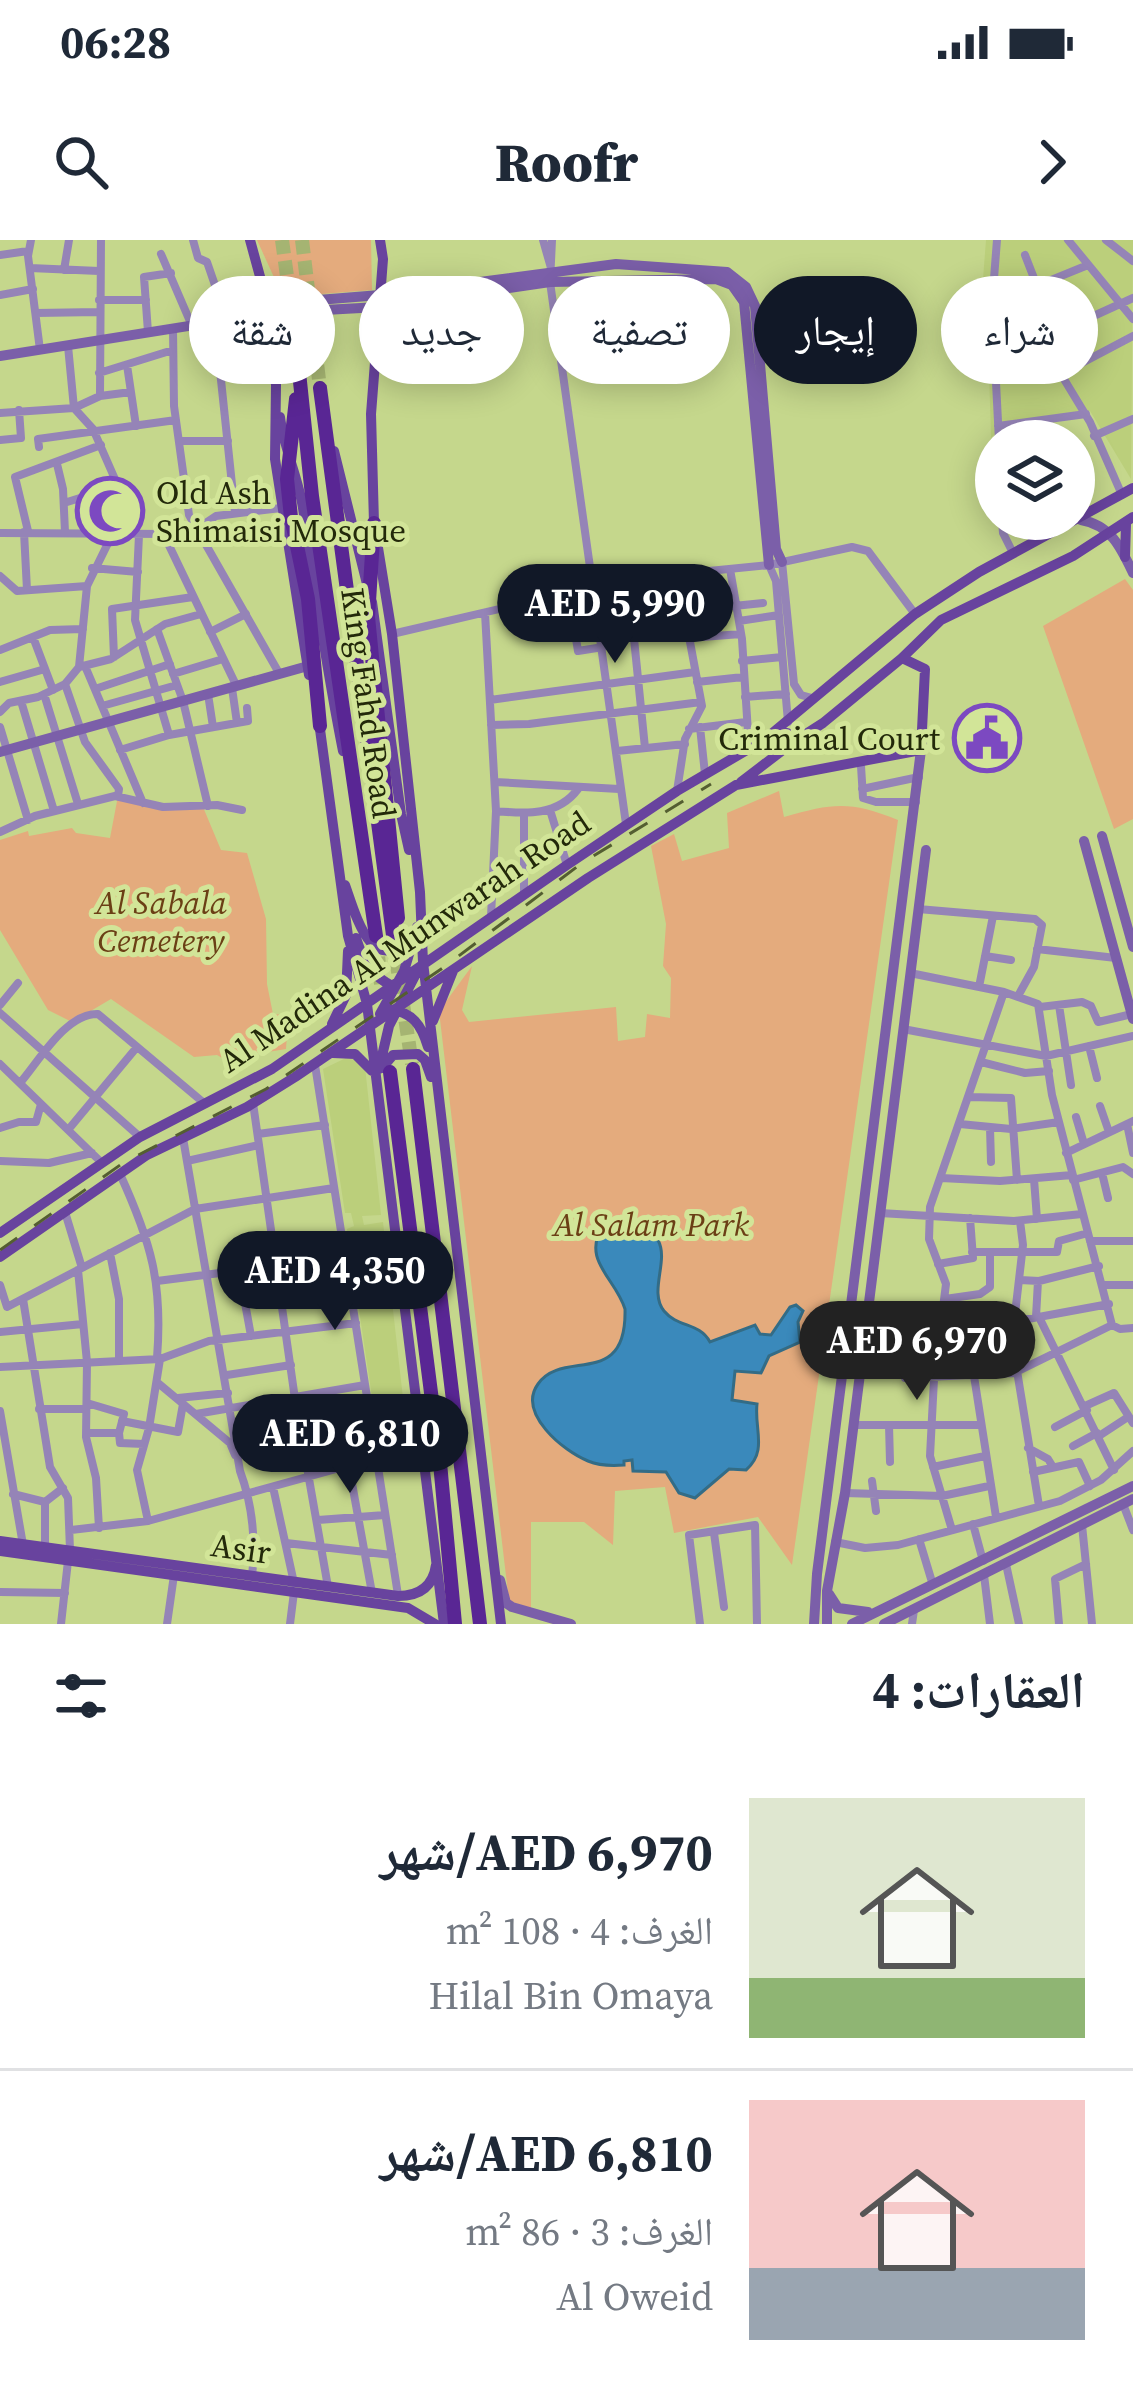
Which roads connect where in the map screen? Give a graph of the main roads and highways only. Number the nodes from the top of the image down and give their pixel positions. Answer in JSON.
{"nodes":[{"id":1,"x":250,"y":240,"type":"edge"},
{"id":2,"x":380,"y":240,"type":"edge"},
{"id":3,"x":260,"y":276,"type":"edge"},
{"id":4,"x":380,"y":276,"type":"edge"},
{"id":5,"x":524,"y":280,"type":"edge"},
{"id":6,"x":189,"y":326,"type":"edge"},
{"id":7,"x":0,"y":356,"type":"edge"},
{"id":8,"x":373,"y":384,"type":"edge"},
{"id":9,"x":276,"y":385,"type":"joint"},
{"id":10,"x":320,"y":388,"type":"joint"},
{"id":11,"x":1128,"y":492,"type":"edge"},
{"id":12,"x":1095,"y":512,"type":"edge"},
{"id":13,"x":1130,"y":520,"type":"edge"},
{"id":14,"x":374,"y":523,"type":"junction"},
{"id":15,"x":1095,"y":523,"type":"edge"},
{"id":16,"x":1111,"y":534,"type":"junction"},
{"id":17,"x":1040,"y":540,"type":"edge"},
{"id":18,"x":1125,"y":556,"type":"junction"},
{"id":19,"x":775,"y":564,"type":"road end"},
{"id":20,"x":1133,"y":573,"type":"edge"},
{"id":21,"x":902,"y":658,"type":"junction"},
{"id":22,"x":308,"y":666,"type":"junction"},
{"id":23,"x":794,"y":716,"type":"junction"},
{"id":24,"x":823,"y":723,"type":"junction"},
{"id":25,"x":320,"y":726,"type":"junction"},
{"id":26,"x":777,"y":730,"type":"junction"},
{"id":27,"x":792,"y":743,"type":"junction"},
{"id":28,"x":921,"y":750,"type":"junction"},
{"id":29,"x":4,"y":751,"type":"edge"},
{"id":30,"x":736,"y":785,"type":"junction"},
{"id":31,"x":354,"y":795,"type":"junction"},
{"id":32,"x":1102,"y":836,"type":"dead end"},
{"id":33,"x":1084,"y":841,"type":"dead end"},
{"id":34,"x":926,"y":850,"type":"dead end"},
{"id":35,"x":337,"y":865,"type":"junction"},
{"id":36,"x":420,"y":892,"type":"junction"},
{"id":37,"x":1129,"y":913,"type":"edge"},
{"id":38,"x":421,"y":922,"type":"junction"},
{"id":39,"x":348,"y":936,"type":"junction"},
{"id":40,"x":376,"y":936,"type":"tunnel mouth"},
{"id":41,"x":454,"y":943,"type":"junction"},
{"id":42,"x":1133,"y":946,"type":"edge"},
{"id":43,"x":423,"y":962,"type":"junction"},
{"id":44,"x":457,"y":965,"type":"junction"},
{"id":45,"x":426,"y":986,"type":"junction"},
{"id":46,"x":398,"y":987,"type":"junction"},
{"id":47,"x":367,"y":1004,"type":"junction"},
{"id":48,"x":393,"y":1009,"type":"junction"},
{"id":49,"x":1132,"y":1017,"type":"edge"},
{"id":50,"x":370,"y":1026,"type":"junction"},
{"id":51,"x":431,"y":1030,"type":"junction"},
{"id":52,"x":325,"y":1033,"type":"junction"},
{"id":53,"x":329,"y":1053,"type":"junction"},
{"id":54,"x":412,"y":1069,"type":"tunnel mouth"},
{"id":55,"x":383,"y":1075,"type":"junction"},
{"id":56,"x":438,"y":1097,"type":"junction"},
{"id":57,"x":379,"y":1105,"type":"junction"},
{"id":58,"x":0,"y":1233,"type":"edge"},
{"id":59,"x":0,"y":1257,"type":"edge"},
{"id":60,"x":1133,"y":1486,"type":"edge"},
{"id":61,"x":1123,"y":1500,"type":"edge"},
{"id":62,"x":1080,"y":1520,"type":"junction"},
{"id":63,"x":0,"y":1541,"type":"edge"},
{"id":64,"x":437,"y":1544,"type":"junction"},
{"id":65,"x":493,"y":1546,"type":"junction"},
{"id":66,"x":0,"y":1552,"type":"edge"},
{"id":67,"x":69,"y":1556,"type":"junction"},
{"id":68,"x":983,"y":1568,"type":"junction"},
{"id":69,"x":294,"y":1587,"type":"junction"},
{"id":70,"x":827,"y":1591,"type":"junction"},
{"id":71,"x":894,"y":1603,"type":"junction"},
{"id":72,"x":435,"y":1624,"type":"edge"},
{"id":73,"x":444,"y":1624,"type":"edge"},
{"id":74,"x":455,"y":1624,"type":"edge"},
{"id":75,"x":480,"y":1624,"type":"edge"},
{"id":76,"x":501,"y":1624,"type":"edge"},
{"id":77,"x":571,"y":1624,"type":"edge"},
{"id":78,"x":814,"y":1624,"type":"edge"},
{"id":79,"x":827,"y":1624,"type":"edge"},
{"id":80,"x":853,"y":1624,"type":"edge"},
{"id":81,"x":884,"y":1624,"type":"edge"}],
"edges":[{"from":1,"to":3,"type":"main road"},
{"from":2,"to":4,"type":"main road"},
{"from":5,"to":19,"type":"main road"},
{"from":6,"to":7,"type":"main road"},
{"from":8,"to":14,"type":"main road"},
{"from":9,"to":22,"type":"main road"},
{"from":9,"to":31,"type":"main road"},
{"from":10,"to":14,"type":"highway","name":"King Fahd Road"},
{"from":10,"to":36,"type":"main road"},
{"from":11,"to":12,"type":"main road","name":"Al Madina Al Munwarah Road"},
{"from":13,"to":16,"type":"main road","name":"Al Madina Al Munwarah Road"},
{"from":13,"to":18,"type":"main road"},
{"from":14,"to":36,"type":"main road"},
{"from":15,"to":16,"type":"main road"},
{"from":16,"to":18,"type":"main road"},
{"from":16,"to":21,"type":"main road","name":"Al Madina Al Munwarah Road"},
{"from":17,"to":23,"type":"main road","name":"Al Madina Al Munwarah Road"},
{"from":18,"to":20,"type":"main road"},
{"from":21,"to":24,"type":"main road","name":"Al Madina Al Munwarah Road"},
{"from":21,"to":28,"type":"main road"},
{"from":22,"to":25,"type":"main road"},
{"from":22,"to":29,"type":"main road"},
{"from":23,"to":24,"type":"main road"},
{"from":23,"to":26,"type":"main road","name":"Al Madina Al Munwarah Road"},
{"from":24,"to":27,"type":"main road","name":"Al Madina Al Munwarah Road"},
{"from":25,"to":31,"type":"highway","name":"King Fahd Road"},
{"from":25,"to":35,"type":"main road"},
{"from":26,"to":27,"type":"main road"},
{"from":26,"to":41,"type":"main road","name":"Al Madina Al Munwarah Road"},
{"from":27,"to":30,"type":"main road","name":"Al Madina Al Munwarah Road"},
{"from":28,"to":30,"type":"main road","name":"Al Madina Al Munwarah Road"},
{"from":28,"to":78,"type":"main road"},
{"from":30,"to":44,"type":"main road","name":"Al Madina Al Munwarah Road"},
{"from":31,"to":40,"type":"highway","name":"King Fahd Road"},
{"from":32,"to":37,"type":"main road"},
{"from":33,"to":49,"type":"main road"},
{"from":34,"to":70,"type":"main road"},
{"from":35,"to":36,"type":"main road"},
{"from":35,"to":39,"type":"main road"},
{"from":35,"to":46,"type":"main road"},
{"from":36,"to":38,"type":"main road"},
{"from":36,"to":46,"type":"main road"},
{"from":37,"to":42,"type":"main road"},
{"from":38,"to":41,"type":"main road"},
{"from":38,"to":43,"type":"main road"},
{"from":39,"to":47,"type":"main road"},
{"from":39,"to":52,"type":"main road"},
{"from":41,"to":43,"type":"main road","name":"Al Madina Al Munwarah Road"},
{"from":43,"to":45,"type":"main road"},
{"from":43,"to":46,"type":"main road"},
{"from":44,"to":45,"type":"main road","name":"Al Madina Al Munwarah Road"},
{"from":44,"to":51,"type":"main road"},
{"from":45,"to":46,"type":"main road"},
{"from":45,"to":48,"type":"main road","name":"Al Madina Al Munwarah Road"},
{"from":45,"to":51,"type":"main road"},
{"from":46,"to":47,"type":"main road","name":"Al Madina Al Munwarah Road"},
{"from":46,"to":48,"type":"main road"},
{"from":47,"to":48,"type":"main road"},
{"from":47,"to":50,"type":"main road"},
{"from":47,"to":52,"type":"main road","name":"Al Madina Al Munwarah Road"},
{"from":48,"to":50,"type":"main road","name":"Al Madina Al Munwarah Road"},
{"from":48,"to":56,"type":"main road"},
{"from":48,"to":57,"type":"main road"},
{"from":50,"to":53,"type":"main road","name":"Al Madina Al Munwarah Road"},
{"from":50,"to":55,"type":"main road"},
{"from":51,"to":56,"type":"main road"},
{"from":52,"to":58,"type":"main road","name":"Al Madina Al Munwarah Road"},
{"from":53,"to":55,"type":"main road"},
{"from":53,"to":59,"type":"main road","name":"Al Madina Al Munwarah Road"},
{"from":54,"to":75,"type":"highway"},
{"from":55,"to":57,"type":"main road"},
{"from":55,"to":74,"type":"highway"},
{"from":56,"to":57,"type":"main road"},
{"from":56,"to":65,"type":"main road"},
{"from":57,"to":64,"type":"main road"},
{"from":60,"to":61,"type":"main road"},
{"from":61,"to":62,"type":"main road"},
{"from":62,"to":68,"type":"main road"},
{"from":62,"to":68,"type":"main road"},
{"from":63,"to":67,"type":"main road","name":"Asir"},
{"from":64,"to":69,"type":"main road","name":"Asir"},
{"from":64,"to":73,"type":"main road"},
{"from":65,"to":76,"type":"main road"},
{"from":65,"to":77,"type":"main road"},
{"from":66,"to":67,"type":"main road","name":"Asir"},
{"from":67,"to":69,"type":"main road","name":"Asir"},
{"from":67,"to":69,"type":"main road","name":"Asir"},
{"from":68,"to":71,"type":"main road"},
{"from":68,"to":81,"type":"main road"},
{"from":69,"to":72,"type":"main road","name":"Asir"},
{"from":70,"to":71,"type":"main road"},
{"from":70,"to":79,"type":"main road"},
{"from":71,"to":80,"type":"main road"}]}
